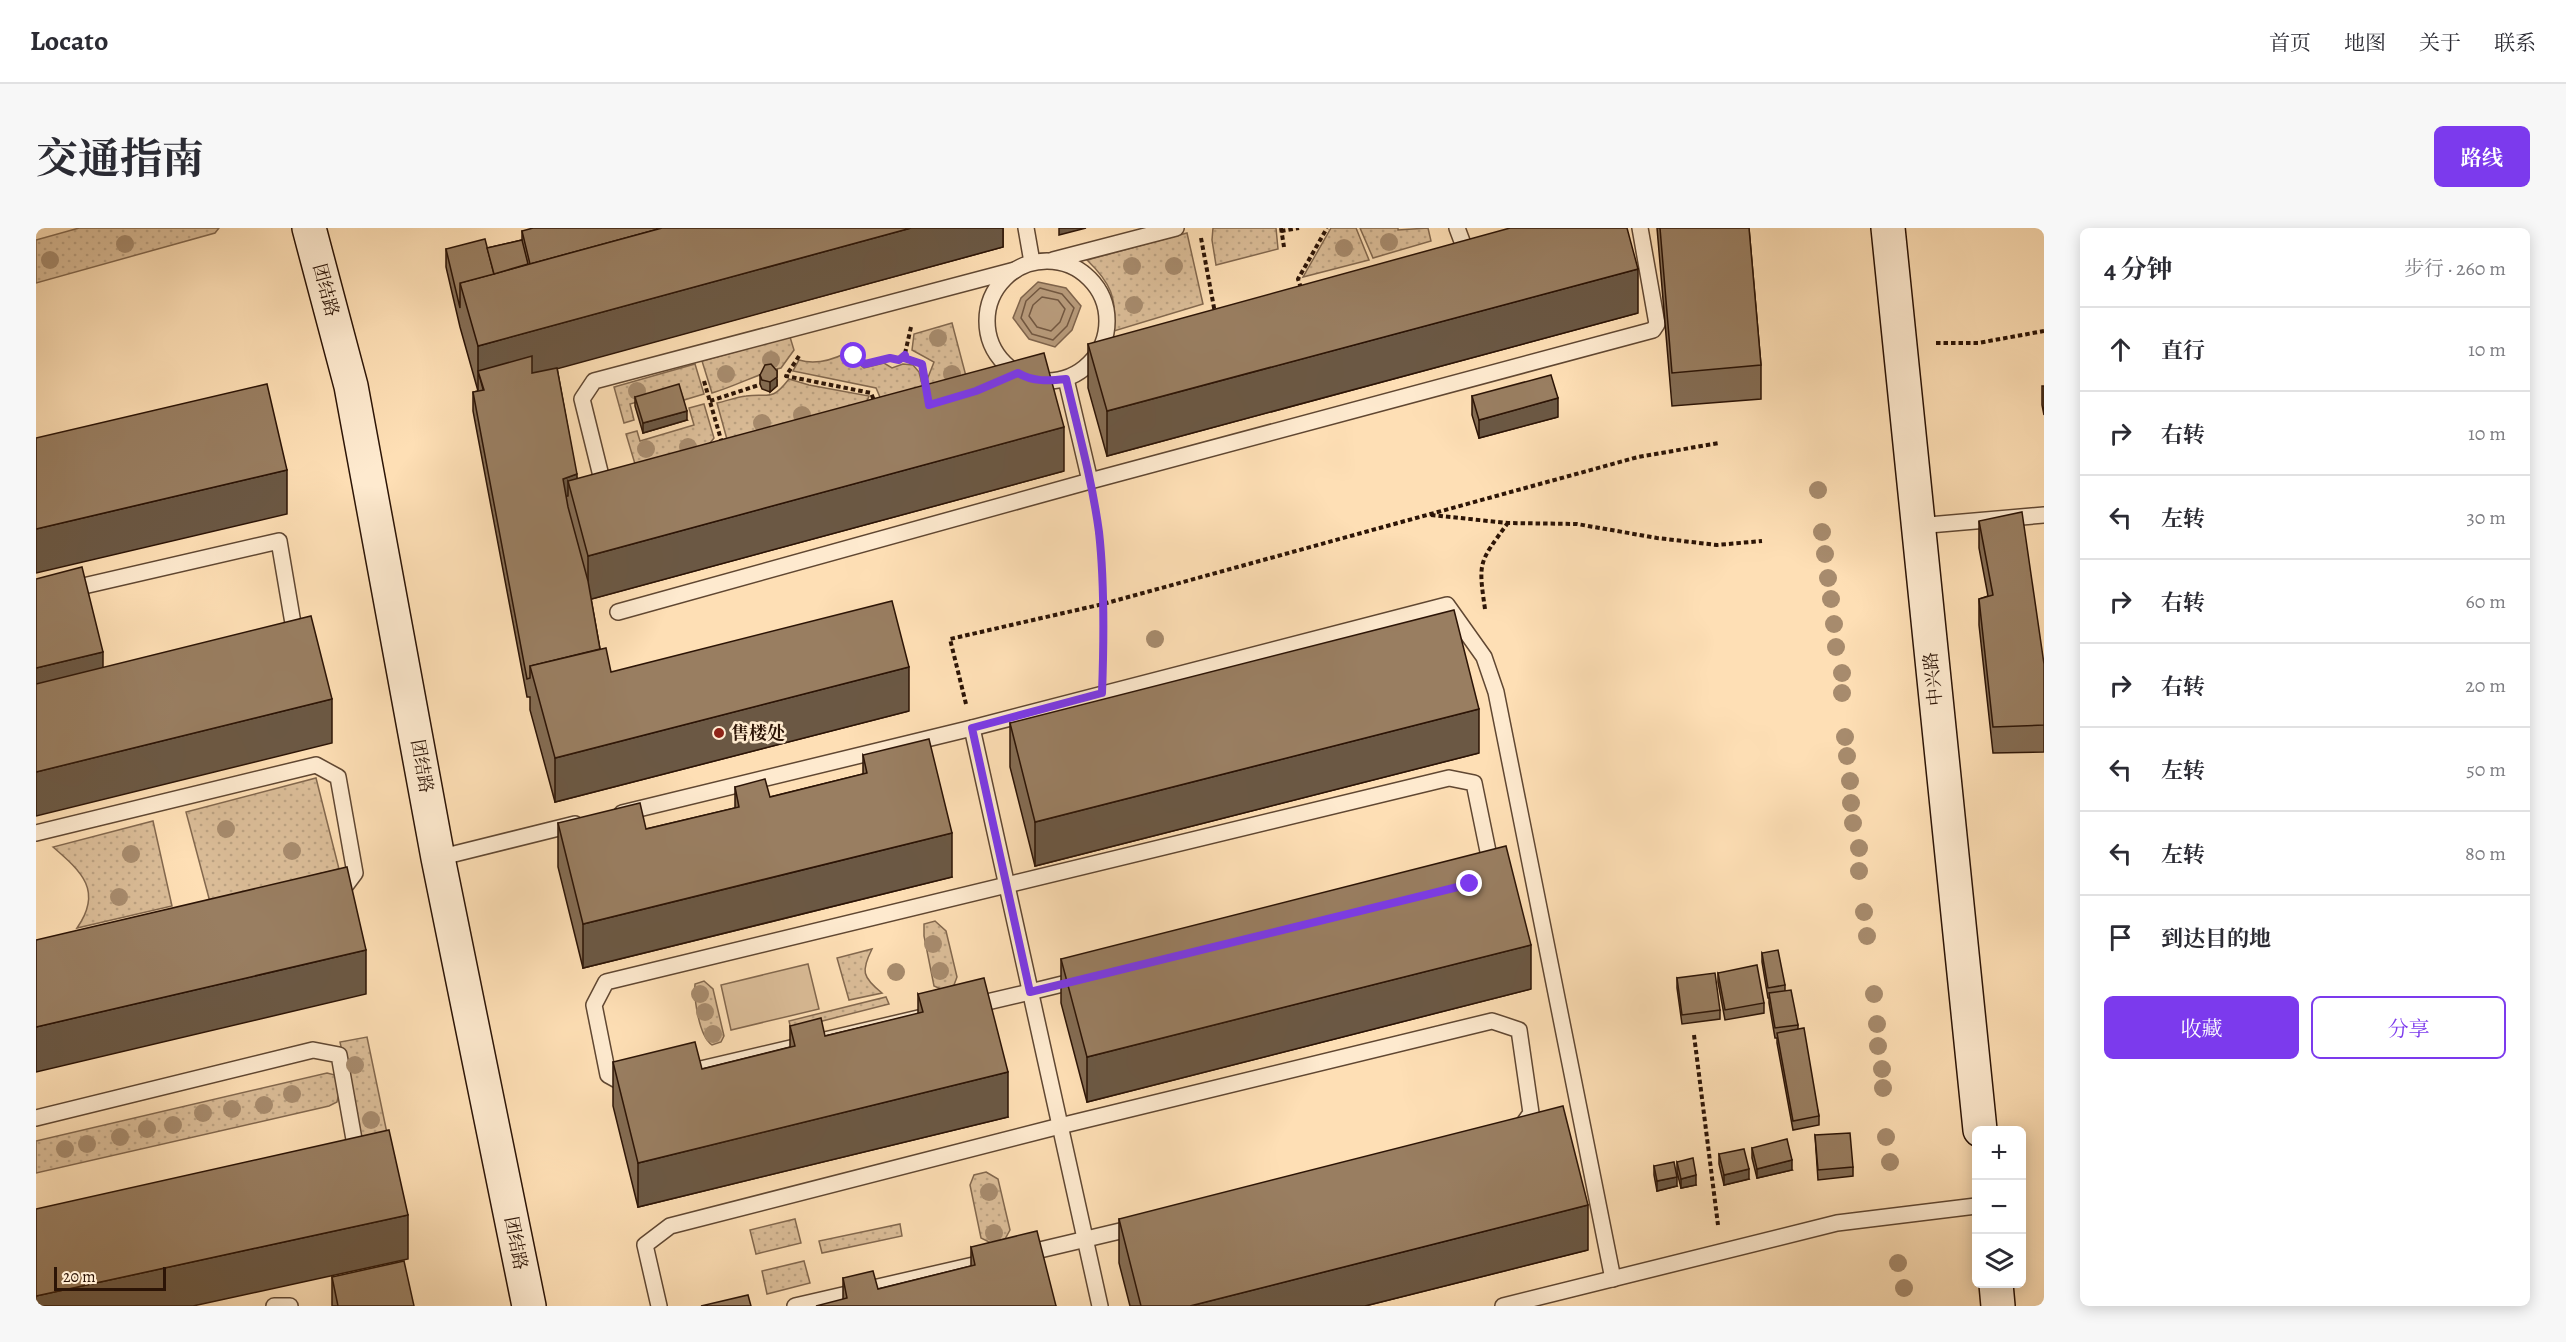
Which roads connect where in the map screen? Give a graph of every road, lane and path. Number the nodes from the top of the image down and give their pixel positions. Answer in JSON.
{"nodes":[{"id":1,"x":309,"y":228,"type":"edge"},
{"id":2,"x":1026,"y":228,"type":"edge"},
{"id":3,"x":1176,"y":228,"type":"edge"},
{"id":4,"x":1199,"y":228,"type":"edge"},
{"id":5,"x":1299,"y":228,"type":"edge"},
{"id":6,"x":1327,"y":228,"type":"edge"},
{"id":7,"x":1457,"y":228,"type":"edge"},
{"id":8,"x":1640,"y":228,"type":"edge"},
{"id":9,"x":1888,"y":228,"type":"edge"},
{"id":10,"x":1281,"y":230,"type":"edge"},
{"id":11,"x":1483,"y":241,"type":"edge"},
{"id":12,"x":1463,"y":244,"type":"junction"},
{"id":13,"x":1284,"y":247,"type":"dead end"},
{"id":14,"x":1053,"y":260,"type":"junction"},
{"id":15,"x":1444,"y":261,"type":"edge"},
{"id":16,"x":1032,"y":262,"type":"junction"},
{"id":17,"x":1015,"y":270,"type":"junction"},
{"id":18,"x":1301,"y":290,"type":"edge"},
{"id":19,"x":1216,"y":314,"type":"edge"},
{"id":20,"x":911,"y":327,"type":"dead end"},
{"id":21,"x":2044,"y":331,"type":"edge"},
{"id":22,"x":852,"y":343,"type":"dead end"},
{"id":23,"x":1899,"y":343,"type":"junction"},
{"id":24,"x":801,"y":353,"type":"dead end"},
{"id":25,"x":696,"y":354,"type":"junction"},
{"id":26,"x":1115,"y":354,"type":"edge"},
{"id":27,"x":905,"y":355,"type":"junction"},
{"id":28,"x":1092,"y":360,"type":"junction"},
{"id":29,"x":1018,"y":373,"type":"junction"},
{"id":30,"x":786,"y":376,"type":"junction"},
{"id":31,"x":775,"y":379,"type":"edge"},
{"id":32,"x":1066,"y":379,"type":"junction"},
{"id":33,"x":997,"y":382,"type":"edge"},
{"id":34,"x":764,"y":383,"type":"edge"},
{"id":35,"x":927,"y":394,"type":"edge"},
{"id":36,"x":710,"y":401,"type":"junction"},
{"id":37,"x":877,"y":410,"type":"edge"},
{"id":38,"x":1719,"y":442,"type":"dead end"},
{"id":39,"x":723,"y":446,"type":"edge"},
{"id":40,"x":1090,"y":481,"type":"junction"},
{"id":41,"x":621,"y":498,"type":"edge"},
{"id":42,"x":1427,"y":515,"type":"junction"},
{"id":43,"x":2044,"y":515,"type":"edge"},
{"id":44,"x":1508,"y":523,"type":"junction"},
{"id":45,"x":1917,"y":526,"type":"junction"},
{"id":46,"x":1762,"y":541,"type":"dead end"},
{"id":47,"x":36,"y":597,"type":"edge"},
{"id":48,"x":1103,"y":604,"type":"junction"},
{"id":49,"x":1485,"y":610,"type":"dead end"},
{"id":50,"x":618,"y":612,"type":"dead end"},
{"id":51,"x":286,"y":646,"type":"edge"},
{"id":52,"x":1102,"y":693,"type":"junction"},
{"id":53,"x":972,"y":728,"type":"junction"},
{"id":54,"x":612,"y":815,"type":"edge"},
{"id":55,"x":589,"y":821,"type":"edge"},
{"id":56,"x":36,"y":833,"type":"edge"},
{"id":57,"x":438,"y":858,"type":"junction"},
{"id":58,"x":1007,"y":886,"type":"junction"},
{"id":59,"x":320,"y":895,"type":"edge"},
{"id":60,"x":1030,"y":992,"type":"junction"},
{"id":61,"x":1694,"y":1035,"type":"dead end"},
{"id":62,"x":36,"y":1118,"type":"edge"},
{"id":63,"x":1060,"y":1126,"type":"junction"},
{"id":64,"x":1979,"y":1126,"type":"edge"},
{"id":65,"x":1503,"y":1139,"type":"edge"},
{"id":66,"x":344,"y":1167,"type":"edge"},
{"id":67,"x":1972,"y":1207,"type":"edge"},
{"id":68,"x":1155,"y":1223,"type":"edge"},
{"id":69,"x":1086,"y":1239,"type":"junction"},
{"id":70,"x":1722,"y":1252,"type":"junction"},
{"id":71,"x":1613,"y":1280,"type":"junction"},
{"id":72,"x":1996,"y":1288,"type":"edge"},
{"id":73,"x":274,"y":1306,"type":"edge"},
{"id":74,"x":290,"y":1306,"type":"edge"},
{"id":75,"x":529,"y":1306,"type":"edge"},
{"id":76,"x":659,"y":1306,"type":"edge"},
{"id":77,"x":795,"y":1306,"type":"edge"},
{"id":78,"x":1100,"y":1306,"type":"edge"},
{"id":79,"x":1503,"y":1306,"type":"edge"},
{"id":80,"x":1998,"y":1306,"type":"edge"}],
"edges":[{"from":1,"to":57,"type":"street","name":"团结路"},
{"from":2,"to":16,"type":"lane"},
{"from":3,"to":14,"type":"lane"},
{"from":4,"to":19,"type":"path"},
{"from":5,"to":10,"type":"path"},
{"from":6,"to":18,"type":"path"},
{"from":7,"to":12,"type":"lane"},
{"from":8,"to":40,"type":"lane"},
{"from":9,"to":23,"type":"street","name":"中兴路"},
{"from":10,"to":13,"type":"path"},
{"from":11,"to":12,"type":"lane"},
{"from":12,"to":15,"type":"lane"},
{"from":14,"to":16,"type":"lane"},
{"from":14,"to":28,"type":"lane"},
{"from":16,"to":17,"type":"lane"},
{"from":17,"to":25,"type":"lane"},
{"from":17,"to":29,"type":"lane"},
{"from":20,"to":27,"type":"path"},
{"from":21,"to":23,"type":"path"},
{"from":22,"to":27,"type":"path"},
{"from":23,"to":45,"type":"street","name":"中兴路"},
{"from":24,"to":30,"type":"path"},
{"from":25,"to":36,"type":"path"},
{"from":25,"to":41,"type":"lane"},
{"from":26,"to":28,"type":"lane"},
{"from":27,"to":35,"type":"path"},
{"from":28,"to":32,"type":"lane"},
{"from":29,"to":32,"type":"lane"},
{"from":29,"to":33,"type":"lane"},
{"from":30,"to":31,"type":"path"},
{"from":30,"to":37,"type":"path"},
{"from":32,"to":40,"type":"lane"},
{"from":34,"to":36,"type":"path"},
{"from":36,"to":39,"type":"path"},
{"from":38,"to":42,"type":"path"},
{"from":40,"to":48,"type":"path"},
{"from":40,"to":50,"type":"lane"},
{"from":42,"to":44,"type":"path"},
{"from":42,"to":48,"type":"path"},
{"from":43,"to":45,"type":"lane"},
{"from":44,"to":46,"type":"path"},
{"from":44,"to":49,"type":"path"},
{"from":45,"to":64,"type":"street","name":"中兴路"},
{"from":47,"to":51,"type":"lane"},
{"from":48,"to":52,"type":"path"},
{"from":48,"to":53,"type":"path"},
{"from":52,"to":53,"type":"lane"},
{"from":52,"to":71,"type":"lane"},
{"from":53,"to":54,"type":"lane"},
{"from":53,"to":58,"type":"lane"},
{"from":55,"to":57,"type":"lane"},
{"from":56,"to":59,"type":"lane"},
{"from":57,"to":75,"type":"street","name":"团结路"},
{"from":58,"to":60,"type":"lane"},
{"from":58,"to":60,"type":"lane"},
{"from":58,"to":60,"type":"lane"},
{"from":60,"to":63,"type":"lane"},
{"from":61,"to":70,"type":"path"},
{"from":62,"to":66,"type":"lane"},
{"from":63,"to":65,"type":"lane"},
{"from":63,"to":69,"type":"lane"},
{"from":63,"to":76,"type":"lane"},
{"from":67,"to":70,"type":"lane"},
{"from":68,"to":69,"type":"lane"},
{"from":69,"to":77,"type":"lane"},
{"from":69,"to":78,"type":"lane"},
{"from":70,"to":71,"type":"lane"},
{"from":71,"to":79,"type":"lane"},
{"from":72,"to":80,"type":"street"},
{"from":73,"to":74,"type":"lane"}]}
